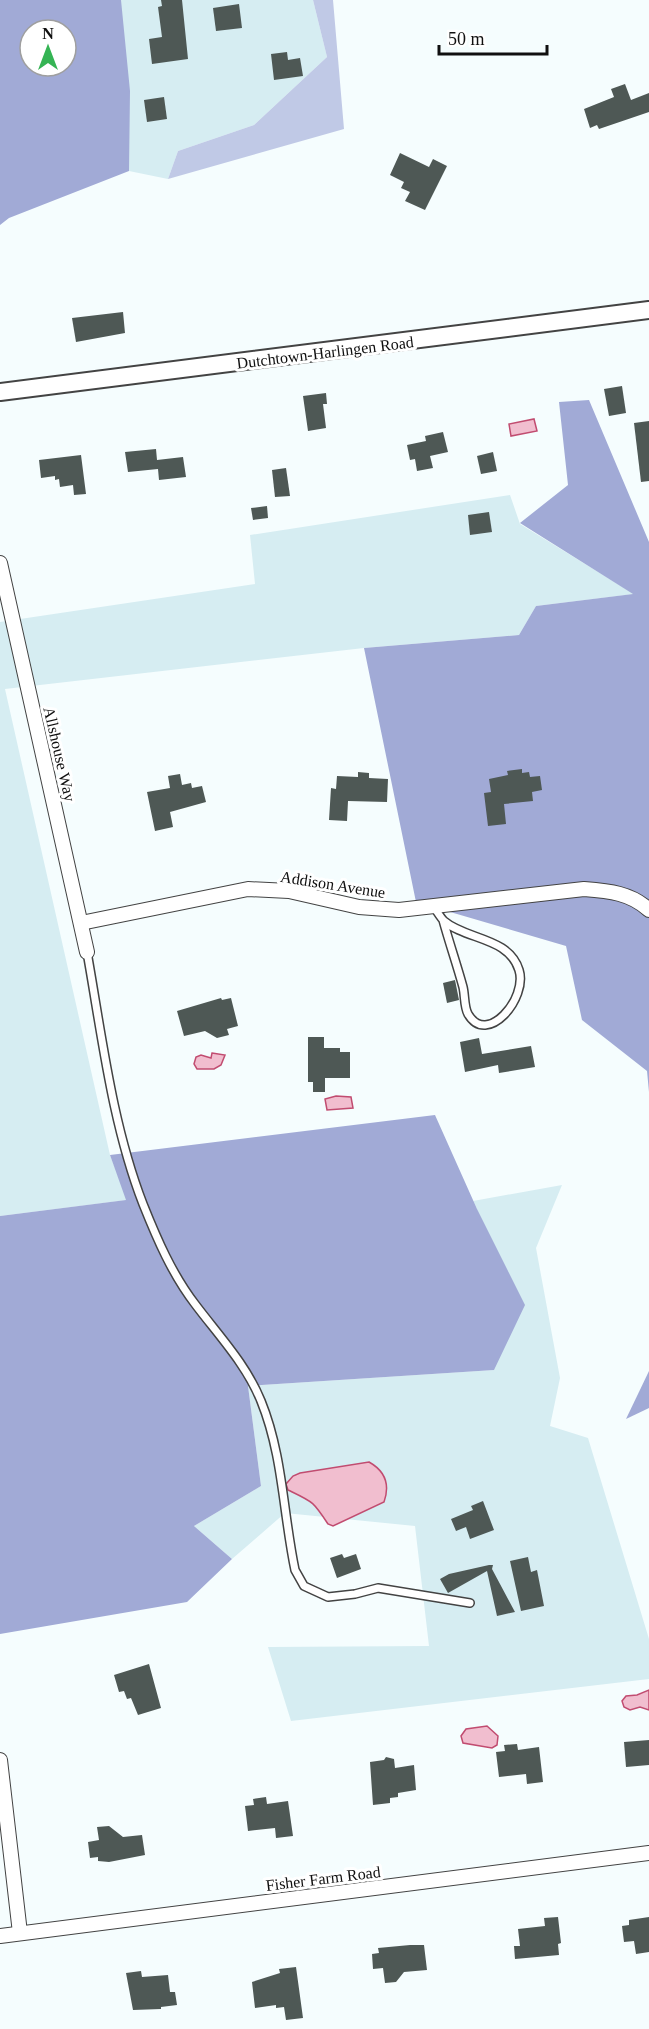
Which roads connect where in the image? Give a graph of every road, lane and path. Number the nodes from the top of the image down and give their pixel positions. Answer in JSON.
{"nodes":[{"id":1,"x":649,"y":310,"type":"edge"},
{"id":2,"x":0,"y":392,"type":"edge"},
{"id":3,"x":0,"y":563,"type":"edge"},
{"id":4,"x":434,"y":906,"type":"junction"},
{"id":5,"x":649,"y":910,"type":"edge"},
{"id":6,"x":443,"y":920,"type":"junction"},
{"id":7,"x":81,"y":923,"type":"junction"},
{"id":8,"x":87,"y":952,"type":"joint"},
{"id":9,"x":470,"y":1603,"type":"dead end"},
{"id":10,"x":0,"y":1760,"type":"edge"},
{"id":11,"x":649,"y":1853,"type":"edge"},
{"id":12,"x":20,"y":1933,"type":"junction"},
{"id":13,"x":0,"y":1936,"type":"edge"}],
"edges":[{"from":1,"to":2,"type":"street","name":"Dutchtown-Harlingen Road"},
{"from":3,"to":7,"type":"street","name":"Allshouse Way"},
{"from":4,"to":5,"type":"street","name":"Addison Avenue"},
{"from":4,"to":6,"type":"lane"},
{"from":4,"to":7,"type":"street","name":"Addison Avenue"},
{"from":6,"to":6,"type":"lane"},
{"from":7,"to":8,"type":"street","name":"Allshouse Way"},
{"from":8,"to":9,"type":"lane"},
{"from":10,"to":12,"type":"street"},
{"from":11,"to":12,"type":"street","name":"Fisher Farm Road"},
{"from":12,"to":13,"type":"street","name":"Fisher Farm Road"}]}
